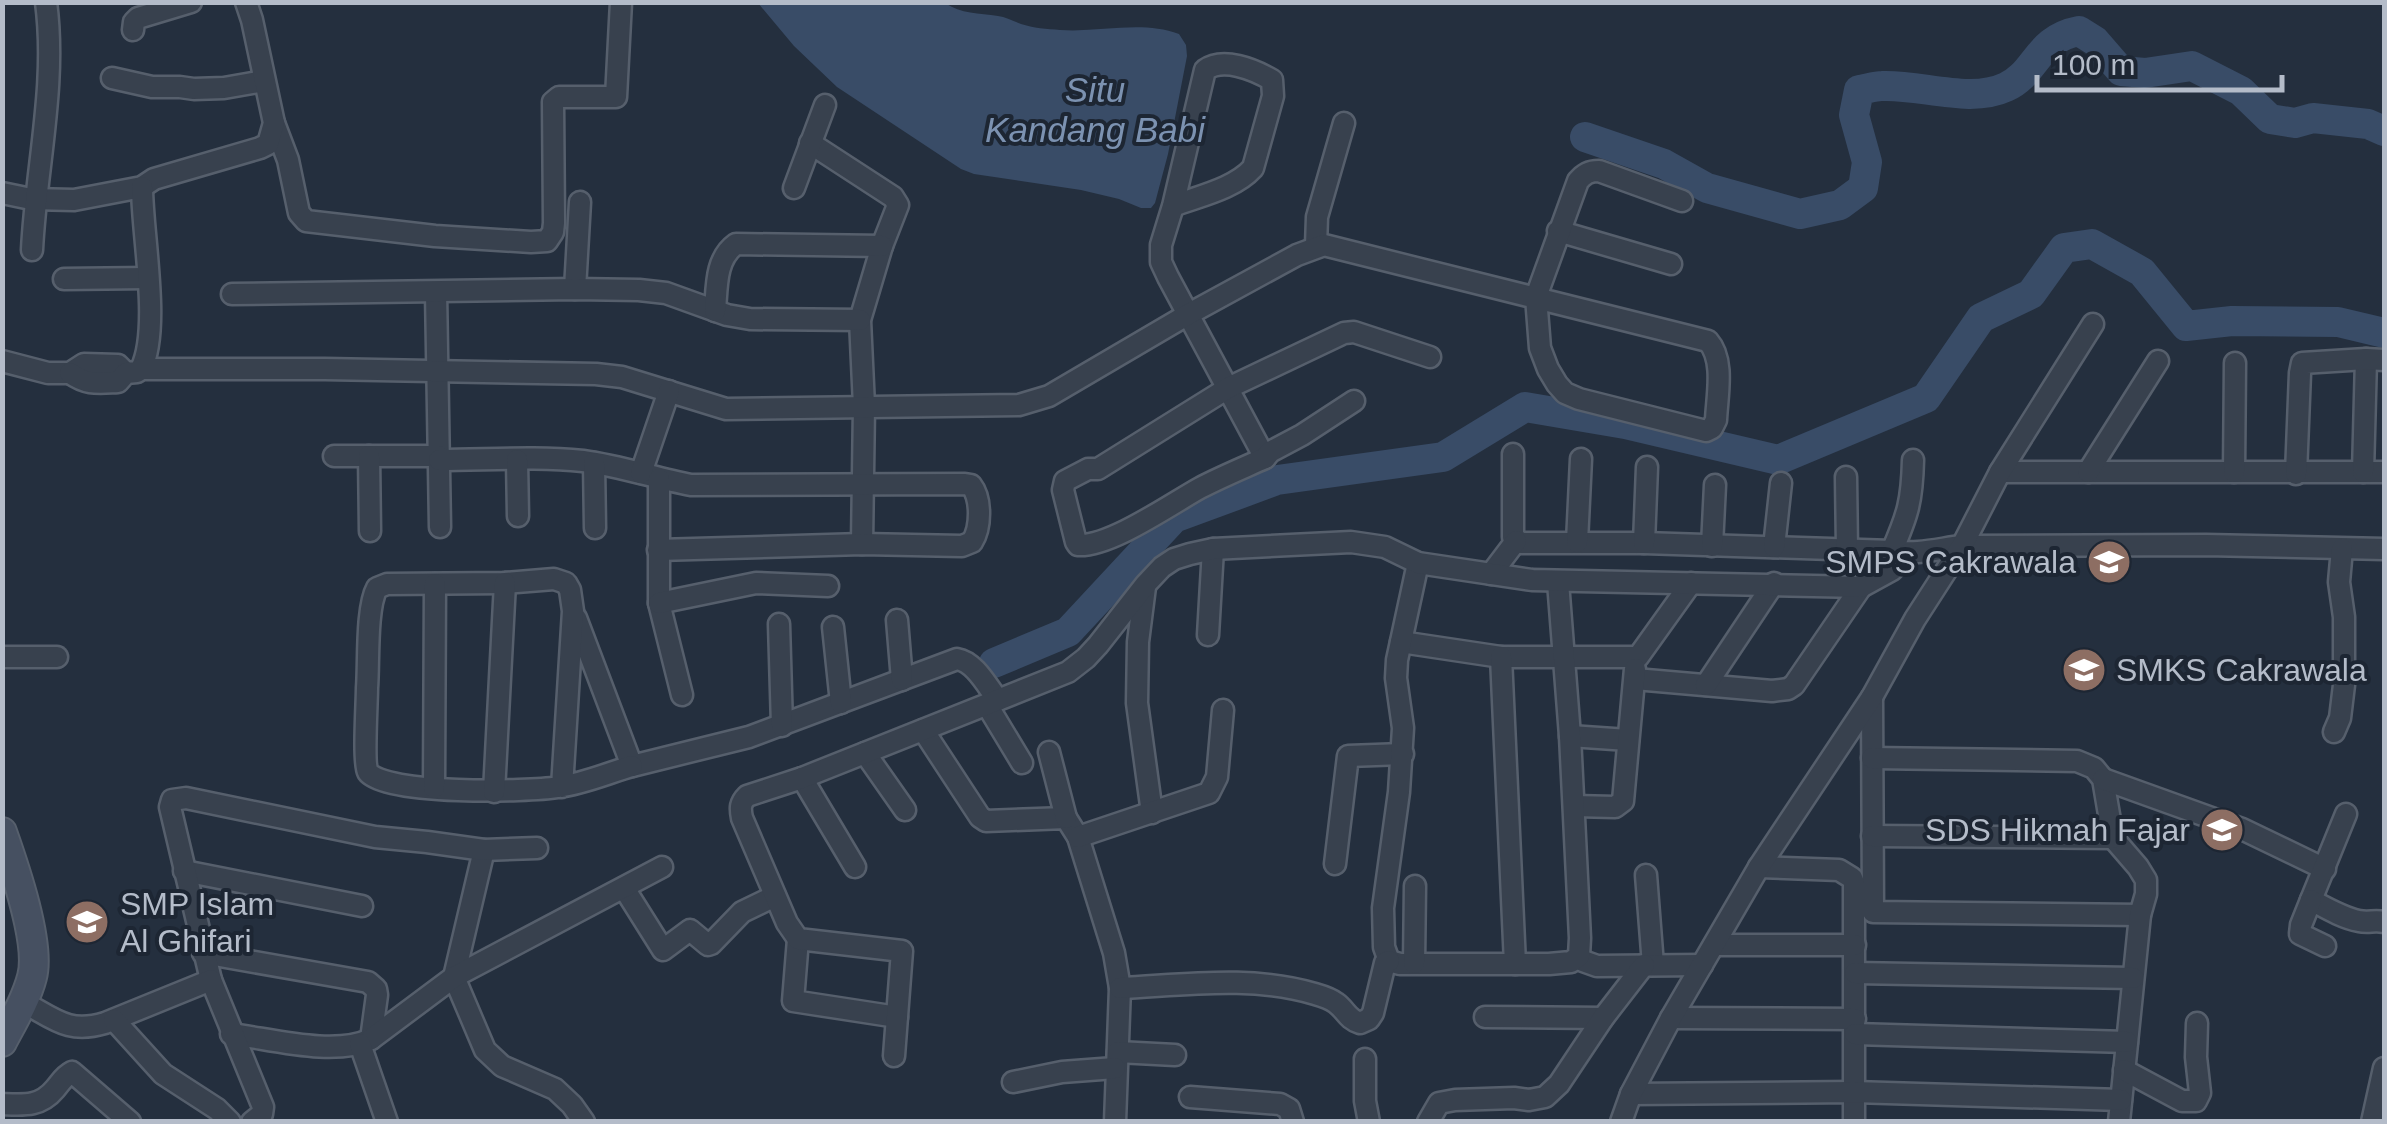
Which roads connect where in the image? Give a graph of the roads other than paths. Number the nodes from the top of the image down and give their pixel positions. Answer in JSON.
{"nodes":[{"id":1,"x":46,"y":2,"type":"edge"},
{"id":2,"x":191,"y":2,"type":"edge"},
{"id":3,"x":246,"y":2,"type":"edge"},
{"id":4,"x":621,"y":2,"type":"edge"},
{"id":5,"x":133,"y":30,"type":"dead end"},
{"id":6,"x":112,"y":78,"type":"dead end"},
{"id":7,"x":264,"y":81,"type":"junction"},
{"id":8,"x":824,"y":105,"type":"dead end"},
{"id":9,"x":274,"y":123,"type":"junction"},
{"id":10,"x":1344,"y":123,"type":"dead end"},
{"id":11,"x":810,"y":142,"type":"junction"},
{"id":12,"x":142,"y":187,"type":"junction"},
{"id":13,"x":794,"y":188,"type":"dead end"},
{"id":14,"x":2,"y":193,"type":"edge"},
{"id":15,"x":35,"y":199,"type":"junction"},
{"id":16,"x":1682,"y":201,"type":"dead end"},
{"id":17,"x":580,"y":202,"type":"dead end"},
{"id":18,"x":1173,"y":206,"type":"junction"},
{"id":19,"x":1558,"y":231,"type":"junction"},
{"id":20,"x":882,"y":246,"type":"junction"},
{"id":21,"x":1316,"y":246,"type":"junction"},
{"id":22,"x":32,"y":250,"type":"dead end"},
{"id":23,"x":1671,"y":264,"type":"dead end"},
{"id":24,"x":148,"y":278,"type":"junction"},
{"id":25,"x":64,"y":279,"type":"dead end"},
{"id":26,"x":576,"y":289,"type":"junction"},
{"id":27,"x":436,"y":292,"type":"junction"},
{"id":28,"x":232,"y":294,"type":"dead end"},
{"id":29,"x":1536,"y":297,"type":"junction"},
{"id":30,"x":714,"y":310,"type":"junction"},
{"id":31,"x":1187,"y":315,"type":"junction"},
{"id":32,"x":860,"y":320,"type":"junction"},
{"id":33,"x":2093,"y":324,"type":"dead end"},
{"id":34,"x":1430,"y":357,"type":"dead end"},
{"id":35,"x":2375,"y":360,"type":"edge"},
{"id":36,"x":2,"y":361,"type":"edge"},
{"id":37,"x":2158,"y":361,"type":"dead end"},
{"id":38,"x":2235,"y":362,"type":"dead end"},
{"id":39,"x":133,"y":371,"type":"junction"},
{"id":40,"x":437,"y":372,"type":"junction"},
{"id":41,"x":1228,"y":388,"type":"junction"},
{"id":42,"x":669,"y":392,"type":"junction"},
{"id":43,"x":1354,"y":401,"type":"dead end"},
{"id":44,"x":864,"y":406,"type":"junction"},
{"id":45,"x":1513,"y":454,"type":"dead end"},
{"id":46,"x":334,"y":456,"type":"dead end"},
{"id":47,"x":369,"y":456,"type":"junction"},
{"id":48,"x":440,"y":458,"type":"junction"},
{"id":49,"x":1265,"y":458,"type":"junction"},
{"id":50,"x":1581,"y":458,"type":"dead end"},
{"id":51,"x":517,"y":460,"type":"junction"},
{"id":52,"x":1913,"y":460,"type":"dead end"},
{"id":53,"x":594,"y":463,"type":"junction"},
{"id":54,"x":1647,"y":468,"type":"dead end"},
{"id":55,"x":2000,"y":472,"type":"junction"},
{"id":56,"x":2088,"y":472,"type":"junction"},
{"id":57,"x":2234,"y":472,"type":"junction"},
{"id":58,"x":2374,"y":472,"type":"edge"},
{"id":59,"x":2296,"y":474,"type":"junction"},
{"id":60,"x":650,"y":476,"type":"junction"},
{"id":61,"x":1846,"y":477,"type":"dead end"},
{"id":62,"x":1780,"y":483,"type":"dead end"},
{"id":63,"x":862,"y":484,"type":"junction"},
{"id":64,"x":1716,"y":486,"type":"dead end"},
{"id":65,"x":518,"y":516,"type":"dead end"},
{"id":66,"x":440,"y":527,"type":"dead end"},
{"id":67,"x":595,"y":528,"type":"dead end"},
{"id":68,"x":370,"y":531,"type":"dead end"},
{"id":69,"x":1516,"y":541,"type":"junction"},
{"id":70,"x":1577,"y":542,"type":"junction"},
{"id":71,"x":1644,"y":543,"type":"junction"},
{"id":72,"x":862,"y":544,"type":"junction"},
{"id":73,"x":1712,"y":546,"type":"junction"},
{"id":74,"x":1774,"y":548,"type":"junction"},
{"id":75,"x":1214,"y":549,"type":"junction"},
{"id":76,"x":2342,"y":549,"type":"junction"},
{"id":77,"x":2384,"y":549,"type":"edge"},
{"id":78,"x":658,"y":550,"type":"junction"},
{"id":79,"x":1848,"y":550,"type":"junction"},
{"id":80,"x":1927,"y":550,"type":"junction"},
{"id":81,"x":1418,"y":563,"type":"junction"},
{"id":82,"x":1491,"y":574,"type":"junction"},
{"id":83,"x":1558,"y":582,"type":"junction"},
{"id":84,"x":506,"y":583,"type":"junction"},
{"id":85,"x":1691,"y":583,"type":"junction"},
{"id":86,"x":435,"y":584,"type":"junction"},
{"id":87,"x":1146,"y":584,"type":"junction"},
{"id":88,"x":1774,"y":584,"type":"junction"},
{"id":89,"x":828,"y":586,"type":"dead end"},
{"id":90,"x":1861,"y":586,"type":"junction"},
{"id":91,"x":659,"y":603,"type":"junction"},
{"id":92,"x":573,"y":612,"type":"junction"},
{"id":93,"x":897,"y":620,"type":"dead end"},
{"id":94,"x":778,"y":624,"type":"dead end"},
{"id":95,"x":833,"y":627,"type":"dead end"},
{"id":96,"x":1208,"y":635,"type":"dead end"},
{"id":97,"x":1400,"y":642,"type":"junction"},
{"id":98,"x":1564,"y":656,"type":"junction"},
{"id":99,"x":57,"y":657,"type":"dead end"},
{"id":100,"x":1501,"y":657,"type":"junction"},
{"id":101,"x":1638,"y":657,"type":"junction"},
{"id":102,"x":2,"y":658,"type":"edge"},
{"id":103,"x":902,"y":680,"type":"junction"},
{"id":104,"x":1635,"y":680,"type":"junction"},
{"id":105,"x":1706,"y":685,"type":"junction"},
{"id":106,"x":682,"y":695,"type":"dead end"},
{"id":107,"x":1872,"y":697,"type":"junction"},
{"id":108,"x":992,"y":698,"type":"junction"},
{"id":109,"x":841,"y":703,"type":"junction"},
{"id":110,"x":1223,"y":710,"type":"dead end"},
{"id":111,"x":782,"y":726,"type":"junction"},
{"id":112,"x":924,"y":730,"type":"junction"},
{"id":113,"x":2334,"y":732,"type":"dead end"},
{"id":114,"x":1570,"y":736,"type":"junction"},
{"id":115,"x":1628,"y":740,"type":"junction"},
{"id":116,"x":1049,"y":752,"type":"dead end"},
{"id":117,"x":865,"y":753,"type":"junction"},
{"id":118,"x":1402,"y":754,"type":"junction"},
{"id":119,"x":1872,"y":758,"type":"junction"},
{"id":120,"x":1022,"y":764,"type":"dead end"},
{"id":121,"x":632,"y":766,"type":"junction"},
{"id":122,"x":802,"y":778,"type":"junction"},
{"id":123,"x":2103,"y":779,"type":"junction"},
{"id":124,"x":562,"y":787,"type":"junction"},
{"id":125,"x":434,"y":788,"type":"junction"},
{"id":126,"x":494,"y":792,"type":"junction"},
{"id":127,"x":1574,"y":806,"type":"junction"},
{"id":128,"x":905,"y":810,"type":"dead end"},
{"id":129,"x":1152,"y":813,"type":"junction"},
{"id":130,"x":2346,"y":814,"type":"dead end"},
{"id":131,"x":1066,"y":818,"type":"junction"},
{"id":132,"x":2,"y":832,"type":"edge"},
{"id":133,"x":1872,"y":836,"type":"junction"},
{"id":134,"x":1078,"y":837,"type":"junction"},
{"id":135,"x":2113,"y":838,"type":"junction"},
{"id":136,"x":537,"y":848,"type":"dead end"},
{"id":137,"x":484,"y":850,"type":"junction"},
{"id":138,"x":1335,"y":864,"type":"dead end"},
{"id":139,"x":662,"y":867,"type":"dead end"},
{"id":140,"x":856,"y":867,"type":"dead end"},
{"id":141,"x":1760,"y":868,"type":"junction"},
{"id":142,"x":2325,"y":869,"type":"junction"},
{"id":143,"x":184,"y":871,"type":"junction"},
{"id":144,"x":1646,"y":875,"type":"dead end"},
{"id":145,"x":1414,"y":886,"type":"dead end"},
{"id":146,"x":624,"y":888,"type":"junction"},
{"id":147,"x":775,"y":896,"type":"junction"},
{"id":148,"x":2312,"y":900,"type":"junction"},
{"id":149,"x":362,"y":906,"type":"dead end"},
{"id":150,"x":2140,"y":915,"type":"junction"},
{"id":151,"x":2384,"y":922,"type":"edge"},
{"id":152,"x":798,"y":939,"type":"junction"},
{"id":153,"x":1714,"y":945,"type":"junction"},
{"id":154,"x":1856,"y":945,"type":"junction"},
{"id":155,"x":2326,"y":946,"type":"dead end"},
{"id":156,"x":203,"y":953,"type":"junction"},
{"id":157,"x":1579,"y":956,"type":"junction"},
{"id":158,"x":1389,"y":960,"type":"junction"},
{"id":159,"x":1414,"y":962,"type":"junction"},
{"id":160,"x":1515,"y":964,"type":"junction"},
{"id":161,"x":1702,"y":964,"type":"junction"},
{"id":162,"x":1649,"y":965,"type":"junction"},
{"id":163,"x":1855,"y":973,"type":"junction"},
{"id":164,"x":454,"y":977,"type":"junction"},
{"id":165,"x":2134,"y":978,"type":"junction"},
{"id":166,"x":210,"y":980,"type":"junction"},
{"id":167,"x":1120,"y":988,"type":"junction"},
{"id":168,"x":23,"y":1002,"type":"junction"},
{"id":169,"x":897,"y":1017,"type":"junction"},
{"id":170,"x":1485,"y":1017,"type":"dead end"},
{"id":171,"x":1603,"y":1018,"type":"junction"},
{"id":172,"x":1671,"y":1018,"type":"junction"},
{"id":173,"x":114,"y":1020,"type":"junction"},
{"id":174,"x":2197,"y":1023,"type":"dead end"},
{"id":175,"x":1855,"y":1026,"type":"junction"},
{"id":176,"x":231,"y":1034,"type":"junction"},
{"id":177,"x":366,"y":1041,"type":"junction"},
{"id":178,"x":2,"y":1042,"type":"edge"},
{"id":179,"x":2127,"y":1042,"type":"junction"},
{"id":180,"x":1175,"y":1054,"type":"dead end"},
{"id":181,"x":894,"y":1056,"type":"dead end"},
{"id":182,"x":1366,"y":1058,"type":"dead end"},
{"id":183,"x":1117,"y":1060,"type":"junction"},
{"id":184,"x":2384,"y":1068,"type":"edge"},
{"id":185,"x":2124,"y":1070,"type":"junction"},
{"id":186,"x":1013,"y":1082,"type":"dead end"},
{"id":187,"x":1854,"y":1092,"type":"junction"},
{"id":188,"x":1630,"y":1094,"type":"junction"},
{"id":189,"x":1190,"y":1097,"type":"dead end"},
{"id":190,"x":2121,"y":1100,"type":"junction"},
{"id":191,"x":2,"y":1104,"type":"edge"},
{"id":192,"x":1436,"y":1115,"type":"edge"},
{"id":193,"x":130,"y":1122,"type":"edge"},
{"id":194,"x":230,"y":1122,"type":"edge"},
{"id":195,"x":252,"y":1122,"type":"edge"},
{"id":196,"x":387,"y":1122,"type":"edge"},
{"id":197,"x":584,"y":1122,"type":"edge"},
{"id":198,"x":1115,"y":1122,"type":"edge"},
{"id":199,"x":1293,"y":1122,"type":"edge"},
{"id":200,"x":1370,"y":1122,"type":"edge"},
{"id":201,"x":1620,"y":1122,"type":"edge"},
{"id":202,"x":1854,"y":1122,"type":"edge"},
{"id":203,"x":2119,"y":1122,"type":"edge"},
{"id":204,"x":2372,"y":1122,"type":"edge"}],
"edges":[{"from":1,"to":15,"type":"street"},
{"from":2,"to":5,"type":"street"},
{"from":3,"to":7,"type":"street"},
{"from":4,"to":9,"type":"street"},
{"from":6,"to":7,"type":"street"},
{"from":7,"to":9,"type":"street"},
{"from":8,"to":11,"type":"street"},
{"from":9,"to":12,"type":"street"},
{"from":10,"to":21,"type":"street"},
{"from":11,"to":13,"type":"street"},
{"from":11,"to":20,"type":"street"},
{"from":12,"to":15,"type":"street"},
{"from":12,"to":24,"type":"street"},
{"from":14,"to":15,"type":"street"},
{"from":15,"to":22,"type":"street"},
{"from":16,"to":19,"type":"street"},
{"from":17,"to":26,"type":"street"},
{"from":18,"to":18,"type":"street"},
{"from":18,"to":31,"type":"street"},
{"from":19,"to":23,"type":"street"},
{"from":19,"to":29,"type":"street"},
{"from":20,"to":30,"type":"street"},
{"from":20,"to":32,"type":"street"},
{"from":21,"to":29,"type":"street"},
{"from":21,"to":31,"type":"street"},
{"from":24,"to":25,"type":"street"},
{"from":24,"to":39,"type":"street"},
{"from":26,"to":27,"type":"street"},
{"from":26,"to":30,"type":"street"},
{"from":27,"to":28,"type":"street"},
{"from":27,"to":40,"type":"street"},
{"from":29,"to":29,"type":"street"},
{"from":30,"to":32,"type":"street"},
{"from":31,"to":41,"type":"street"},
{"from":31,"to":44,"type":"street"},
{"from":32,"to":44,"type":"street"},
{"from":33,"to":55,"type":"street"},
{"from":34,"to":41,"type":"street"},
{"from":35,"to":58,"type":"street"},
{"from":35,"to":59,"type":"street"},
{"from":36,"to":39,"type":"street"},
{"from":37,"to":56,"type":"street"},
{"from":38,"to":57,"type":"street"},
{"from":39,"to":40,"type":"street"},
{"from":40,"to":42,"type":"street"},
{"from":40,"to":48,"type":"street"},
{"from":41,"to":49,"type":"street"},
{"from":41,"to":49,"type":"street"},
{"from":42,"to":44,"type":"street"},
{"from":42,"to":60,"type":"street"},
{"from":43,"to":49,"type":"street"},
{"from":44,"to":63,"type":"street"},
{"from":45,"to":69,"type":"street"},
{"from":46,"to":47,"type":"street"},
{"from":47,"to":48,"type":"street"},
{"from":47,"to":68,"type":"street"},
{"from":48,"to":51,"type":"street"},
{"from":48,"to":66,"type":"street"},
{"from":50,"to":70,"type":"street"},
{"from":51,"to":53,"type":"street"},
{"from":51,"to":65,"type":"street"},
{"from":52,"to":80,"type":"street"},
{"from":53,"to":60,"type":"street"},
{"from":53,"to":67,"type":"street"},
{"from":54,"to":71,"type":"street"},
{"from":55,"to":56,"type":"street"},
{"from":55,"to":80,"type":"street"},
{"from":56,"to":57,"type":"street"},
{"from":57,"to":59,"type":"street"},
{"from":58,"to":59,"type":"street"},
{"from":60,"to":63,"type":"street"},
{"from":60,"to":78,"type":"street"},
{"from":61,"to":79,"type":"street"},
{"from":62,"to":74,"type":"street"},
{"from":63,"to":72,"type":"street"},
{"from":63,"to":72,"type":"street"},
{"from":64,"to":73,"type":"street"},
{"from":69,"to":70,"type":"street"},
{"from":69,"to":82,"type":"street"},
{"from":70,"to":71,"type":"street"},
{"from":71,"to":73,"type":"street"},
{"from":72,"to":78,"type":"street"},
{"from":73,"to":74,"type":"street"},
{"from":74,"to":79,"type":"street"},
{"from":75,"to":81,"type":"street"},
{"from":75,"to":87,"type":"street"},
{"from":75,"to":96,"type":"street"},
{"from":76,"to":77,"type":"street"},
{"from":76,"to":80,"type":"street"},
{"from":76,"to":113,"type":"street"},
{"from":78,"to":91,"type":"street"},
{"from":79,"to":80,"type":"street"},
{"from":80,"to":90,"type":"street"},
{"from":80,"to":107,"type":"street"},
{"from":81,"to":82,"type":"street"},
{"from":81,"to":97,"type":"street"},
{"from":82,"to":83,"type":"street"},
{"from":83,"to":85,"type":"street"},
{"from":83,"to":98,"type":"street"},
{"from":84,"to":86,"type":"street"},
{"from":84,"to":92,"type":"street"},
{"from":84,"to":126,"type":"street"},
{"from":85,"to":88,"type":"street"},
{"from":85,"to":101,"type":"street"},
{"from":86,"to":125,"type":"street"},
{"from":86,"to":125,"type":"street"},
{"from":87,"to":108,"type":"street"},
{"from":87,"to":129,"type":"street"},
{"from":88,"to":90,"type":"street"},
{"from":88,"to":105,"type":"street"},
{"from":89,"to":91,"type":"street"},
{"from":90,"to":105,"type":"street"},
{"from":91,"to":106,"type":"street"},
{"from":92,"to":121,"type":"street"},
{"from":92,"to":124,"type":"street"},
{"from":93,"to":103,"type":"street"},
{"from":94,"to":111,"type":"street"},
{"from":95,"to":109,"type":"street"},
{"from":97,"to":100,"type":"street"},
{"from":97,"to":118,"type":"street"},
{"from":98,"to":100,"type":"street"},
{"from":98,"to":101,"type":"street"},
{"from":98,"to":114,"type":"street"},
{"from":99,"to":102,"type":"street"},
{"from":100,"to":160,"type":"street"},
{"from":101,"to":104,"type":"street"},
{"from":103,"to":108,"type":"street"},
{"from":103,"to":109,"type":"street"},
{"from":104,"to":105,"type":"street"},
{"from":104,"to":115,"type":"street"},
{"from":107,"to":119,"type":"street"},
{"from":107,"to":141,"type":"street"},
{"from":108,"to":112,"type":"street"},
{"from":108,"to":120,"type":"street"},
{"from":109,"to":111,"type":"street"},
{"from":110,"to":129,"type":"street"},
{"from":111,"to":121,"type":"street"},
{"from":112,"to":117,"type":"street"},
{"from":112,"to":131,"type":"street"},
{"from":114,"to":115,"type":"street"},
{"from":114,"to":127,"type":"street"},
{"from":115,"to":127,"type":"street"},
{"from":116,"to":131,"type":"street"},
{"from":117,"to":122,"type":"street"},
{"from":117,"to":128,"type":"street"},
{"from":118,"to":138,"type":"street"},
{"from":118,"to":158,"type":"street"},
{"from":119,"to":123,"type":"street"},
{"from":119,"to":133,"type":"street"},
{"from":121,"to":124,"type":"street"},
{"from":122,"to":140,"type":"street"},
{"from":122,"to":147,"type":"street"},
{"from":123,"to":135,"type":"street"},
{"from":123,"to":142,"type":"street"},
{"from":124,"to":126,"type":"street"},
{"from":125,"to":126,"type":"street"},
{"from":127,"to":157,"type":"street"},
{"from":129,"to":134,"type":"street"},
{"from":130,"to":142,"type":"street"},
{"from":131,"to":134,"type":"street"},
{"from":132,"to":168,"type":"street"},
{"from":133,"to":135,"type":"street"},
{"from":133,"to":150,"type":"street"},
{"from":134,"to":167,"type":"street"},
{"from":135,"to":150,"type":"street"},
{"from":136,"to":137,"type":"street"},
{"from":137,"to":143,"type":"street"},
{"from":137,"to":164,"type":"street"},
{"from":139,"to":146,"type":"street"},
{"from":141,"to":153,"type":"street"},
{"from":141,"to":154,"type":"street"},
{"from":142,"to":148,"type":"street"},
{"from":143,"to":149,"type":"street"},
{"from":143,"to":156,"type":"street"},
{"from":144,"to":162,"type":"street"},
{"from":145,"to":159,"type":"street"},
{"from":146,"to":147,"type":"street"},
{"from":146,"to":164,"type":"street"},
{"from":147,"to":152,"type":"street"},
{"from":148,"to":151,"type":"street"},
{"from":148,"to":155,"type":"street"},
{"from":150,"to":165,"type":"street"},
{"from":152,"to":169,"type":"street"},
{"from":152,"to":169,"type":"street"},
{"from":153,"to":154,"type":"street"},
{"from":153,"to":161,"type":"street"},
{"from":154,"to":163,"type":"street"},
{"from":156,"to":166,"type":"street"},
{"from":156,"to":177,"type":"street"},
{"from":157,"to":160,"type":"street"},
{"from":157,"to":162,"type":"street"},
{"from":158,"to":159,"type":"street"},
{"from":158,"to":167,"type":"street"},
{"from":159,"to":160,"type":"street"},
{"from":161,"to":162,"type":"street"},
{"from":161,"to":172,"type":"street"},
{"from":162,"to":171,"type":"street"},
{"from":163,"to":165,"type":"street"},
{"from":163,"to":175,"type":"street"},
{"from":164,"to":177,"type":"street"},
{"from":164,"to":197,"type":"street"},
{"from":165,"to":179,"type":"street"},
{"from":166,"to":173,"type":"street"},
{"from":166,"to":176,"type":"street"},
{"from":167,"to":183,"type":"street"},
{"from":168,"to":173,"type":"street"},
{"from":168,"to":178,"type":"street"},
{"from":169,"to":181,"type":"street"},
{"from":170,"to":171,"type":"street"},
{"from":171,"to":192,"type":"street"},
{"from":172,"to":175,"type":"street"},
{"from":172,"to":188,"type":"street"},
{"from":173,"to":194,"type":"street"},
{"from":174,"to":185,"type":"street"},
{"from":175,"to":179,"type":"street"},
{"from":175,"to":187,"type":"street"},
{"from":176,"to":177,"type":"street"},
{"from":176,"to":195,"type":"street"},
{"from":177,"to":196,"type":"street"},
{"from":179,"to":185,"type":"street"},
{"from":180,"to":183,"type":"street"},
{"from":182,"to":200,"type":"street"},
{"from":183,"to":186,"type":"street"},
{"from":183,"to":198,"type":"street"},
{"from":184,"to":204,"type":"street"},
{"from":185,"to":190,"type":"street"},
{"from":187,"to":188,"type":"street"},
{"from":187,"to":190,"type":"street"},
{"from":187,"to":202,"type":"street"},
{"from":188,"to":201,"type":"street"},
{"from":189,"to":199,"type":"street"},
{"from":190,"to":203,"type":"street"},
{"from":191,"to":193,"type":"street"}]}
